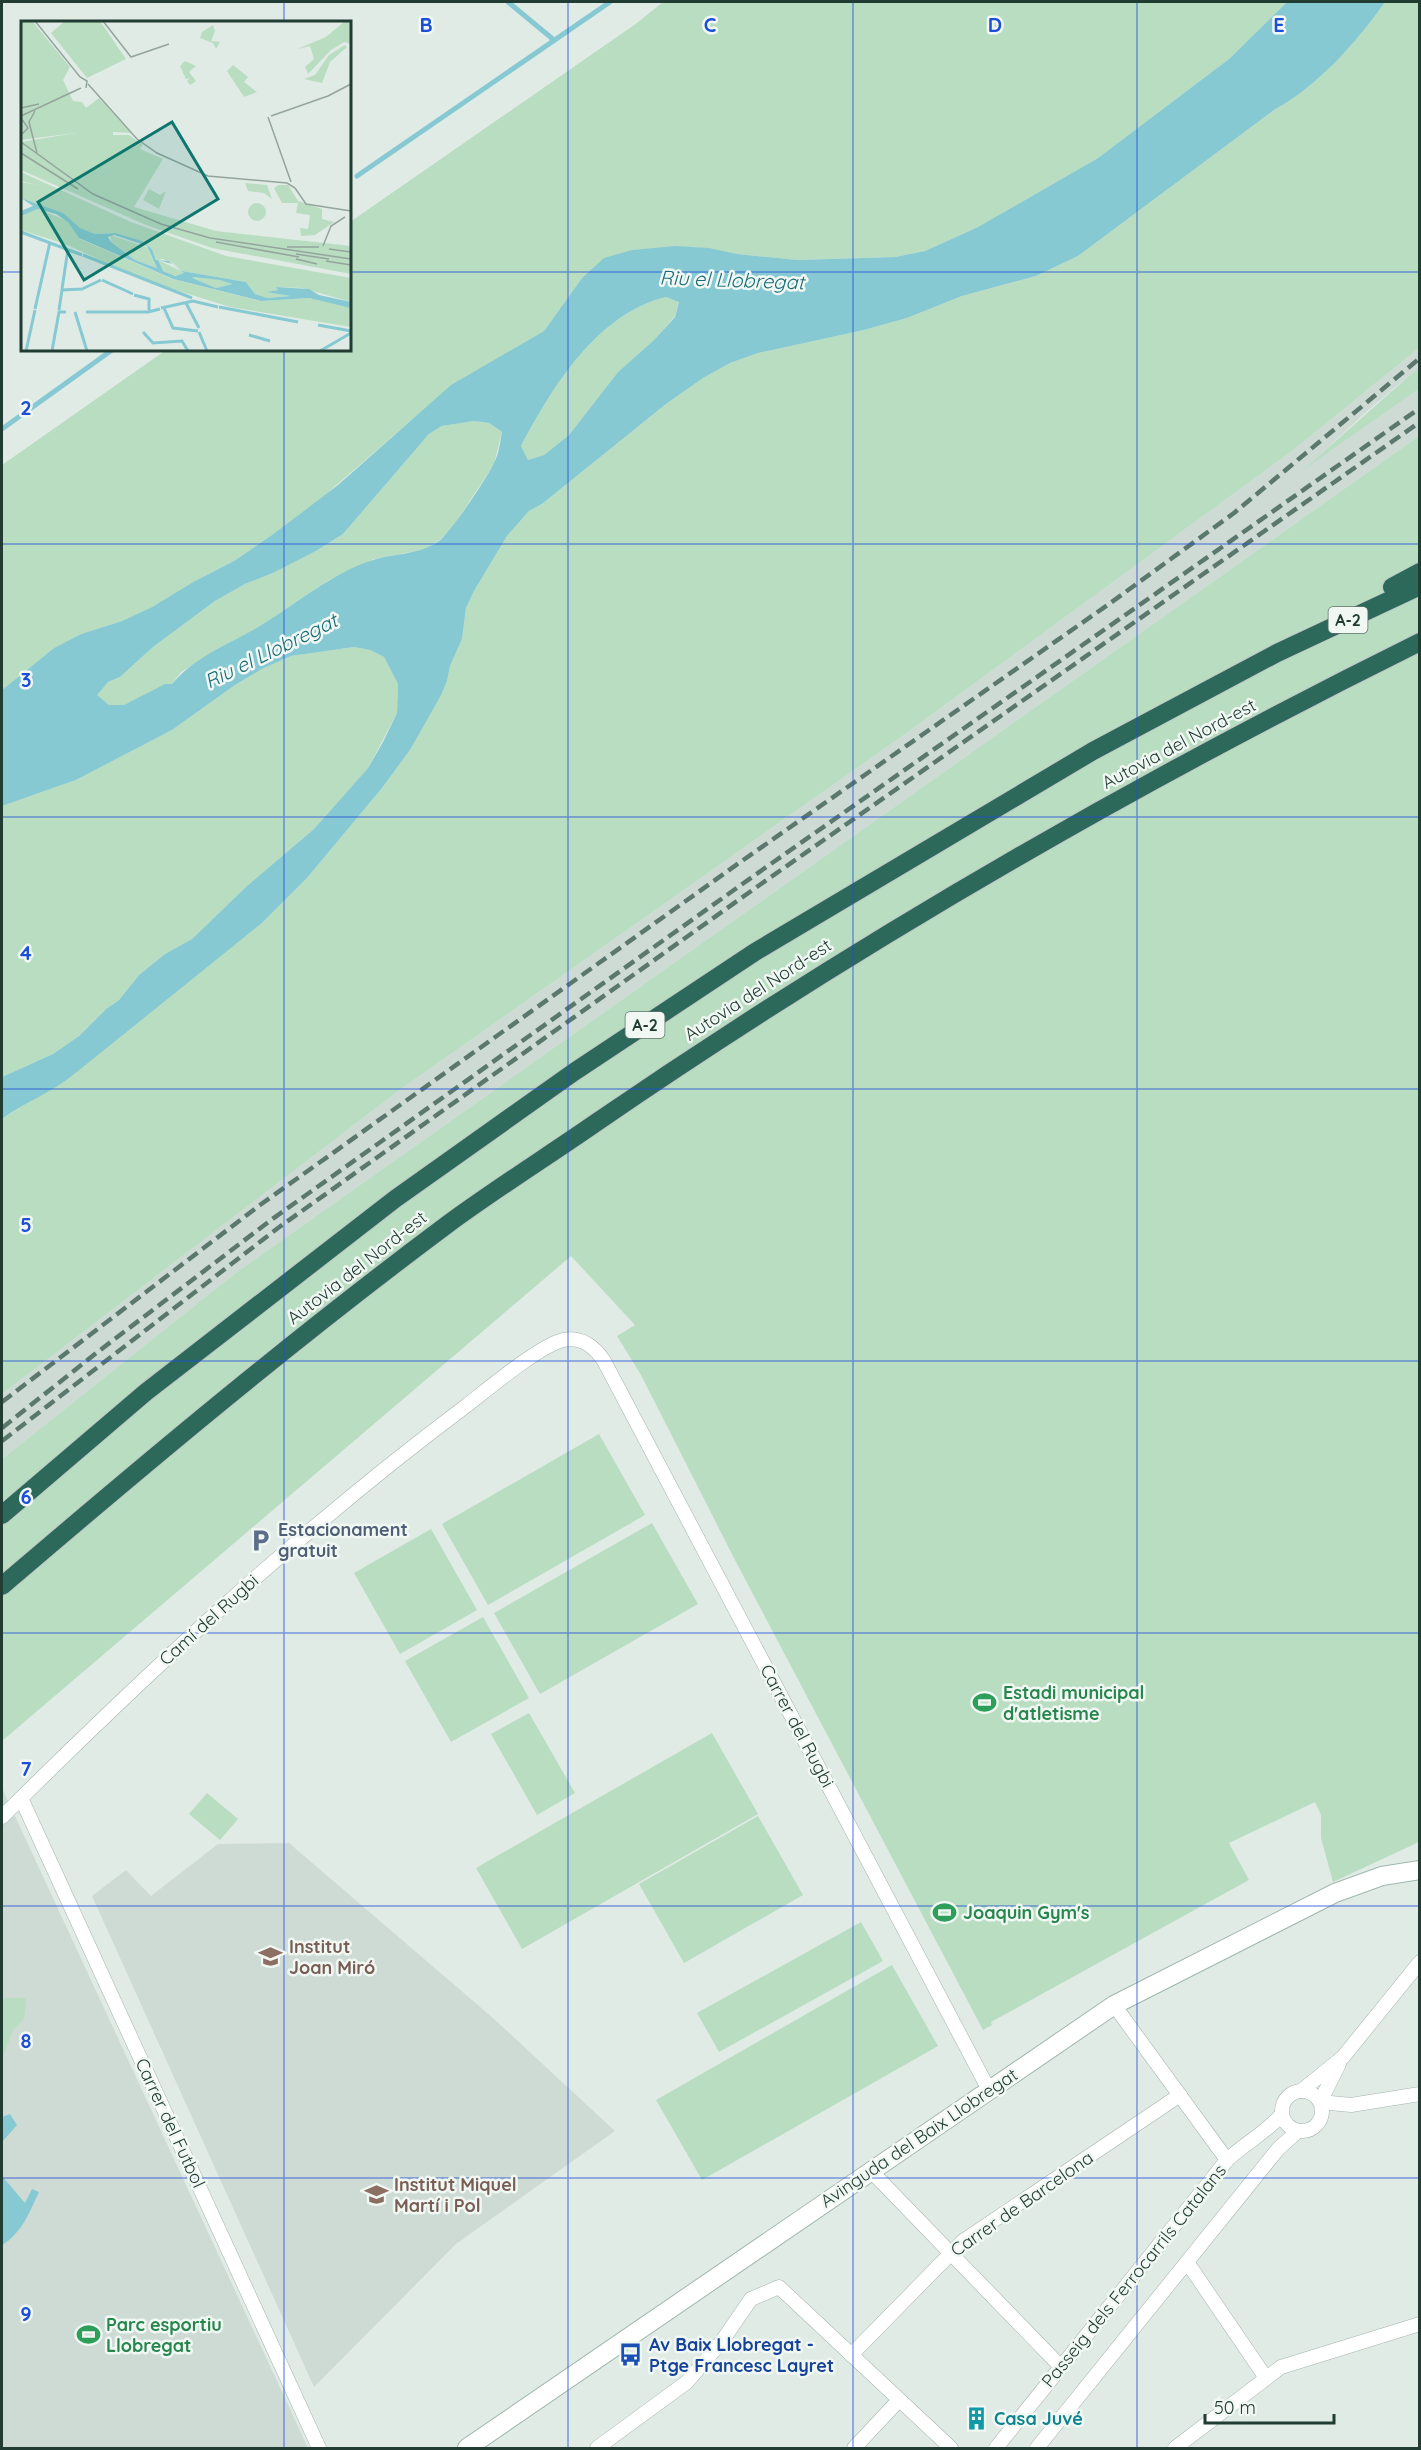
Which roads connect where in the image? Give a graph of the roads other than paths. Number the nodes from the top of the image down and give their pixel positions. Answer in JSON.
{"nodes":[{"id":1,"x":1419,"y":572,"type":"edge"},
{"id":2,"x":1419,"y":586,"type":"edge"},
{"id":3,"x":1419,"y":642,"type":"edge"},
{"id":4,"x":1277,"y":653,"type":"junction"},
{"id":5,"x":1419,"y":653,"type":"edge"},
{"id":6,"x":1299,"y":702,"type":"junction"},
{"id":7,"x":604,"y":1361,"type":"joint"},
{"id":8,"x":2,"y":1515,"type":"edge"},
{"id":9,"x":2,"y":1586,"type":"edge"},
{"id":10,"x":21,"y":1798,"type":"junction"},
{"id":11,"x":2,"y":1818,"type":"edge"},
{"id":12,"x":1419,"y":1858,"type":"edge"},
{"id":13,"x":1419,"y":1870,"type":"edge"},
{"id":14,"x":1396,"y":1873,"type":"junction"},
{"id":15,"x":1419,"y":1962,"type":"edge"},
{"id":16,"x":1114,"y":2005,"type":"junction"},
{"id":17,"x":1343,"y":2056,"type":"junction"},
{"id":18,"x":989,"y":2090,"type":"junction"},
{"id":19,"x":1301,"y":2091,"type":"junction"},
{"id":20,"x":1419,"y":2094,"type":"edge"},
{"id":21,"x":1180,"y":2095,"type":"junction"},
{"id":22,"x":1320,"y":2102,"type":"junction"},
{"id":23,"x":1282,"y":2114,"type":"junction"},
{"id":24,"x":1298,"y":2131,"type":"junction"},
{"id":25,"x":1227,"y":2160,"type":"junction"},
{"id":26,"x":871,"y":2171,"type":"junction"},
{"id":27,"x":950,"y":2253,"type":"junction"},
{"id":28,"x":1187,"y":2262,"type":"junction"},
{"id":29,"x":1419,"y":2324,"type":"edge"},
{"id":30,"x":851,"y":2355,"type":"junction"},
{"id":31,"x":1061,"y":2367,"type":"junction"},
{"id":32,"x":1266,"y":2378,"type":"junction"},
{"id":33,"x":899,"y":2400,"type":"junction"},
{"id":34,"x":319,"y":2448,"type":"edge"},
{"id":35,"x":467,"y":2448,"type":"edge"},
{"id":36,"x":597,"y":2448,"type":"edge"},
{"id":37,"x":854,"y":2448,"type":"edge"},
{"id":38,"x":951,"y":2448,"type":"edge"},
{"id":39,"x":996,"y":2448,"type":"edge"},
{"id":40,"x":1037,"y":2448,"type":"edge"},
{"id":41,"x":1176,"y":2448,"type":"edge"}],
"edges":[{"from":1,"to":4,"type":"highway"},
{"from":2,"to":4,"type":"highway","name":"Autovia del Nord-est","number":"A-2"},
{"from":3,"to":6,"type":"highway","name":"Autovia del Nord-est"},
{"from":4,"to":8,"type":"highway","name":"Autovia del Nord-est","number":"A-2"},
{"from":5,"to":6,"type":"highway"},
{"from":6,"to":9,"type":"highway","name":"Autovia del Nord-est"},
{"from":7,"to":10,"type":"street","name":"Camí del Rugbi"},
{"from":7,"to":18,"type":"street","name":"Carrer del Rugbi"},
{"from":10,"to":11,"type":"street","name":"Camí del Rugbi"},
{"from":10,"to":34,"type":"street","name":"Carrer del Futbol"},
{"from":12,"to":14,"type":"main road","name":"Avinguda del Baix Llobregat"},
{"from":13,"to":14,"type":"main road","name":"Avinguda del Baix Llobregat"},
{"from":14,"to":16,"type":"main road","name":"Avinguda del Baix Llobregat"},
{"from":15,"to":17,"type":"street"},
{"from":16,"to":18,"type":"main road","name":"Avinguda del Baix Llobregat"},
{"from":16,"to":21,"type":"street"},
{"from":17,"to":19,"type":"street"},
{"from":17,"to":22,"type":"street"},
{"from":18,"to":26,"type":"main road","name":"Avinguda del Baix Llobregat"},
{"from":19,"to":22,"type":"street"},
{"from":19,"to":23,"type":"street"},
{"from":20,"to":22,"type":"street"},
{"from":21,"to":25,"type":"street"},
{"from":21,"to":27,"type":"street","name":"Carrer de Barcelona"},
{"from":22,"to":24,"type":"street"},
{"from":23,"to":24,"type":"street"},
{"from":23,"to":25,"type":"street","name":"Passeig dels Ferrocarrils Catalans"},
{"from":24,"to":28,"type":"street","name":"Passeig dels Ferrocarrils Catalans"},
{"from":25,"to":31,"type":"street","name":"Passeig dels Ferrocarrils Catalans"},
{"from":26,"to":27,"type":"street"},
{"from":26,"to":35,"type":"main road","name":"Avinguda del Baix Llobregat"},
{"from":27,"to":30,"type":"street","name":"Carrer de Barcelona"},
{"from":27,"to":31,"type":"street"},
{"from":28,"to":32,"type":"street"},
{"from":28,"to":40,"type":"street","name":"Passeig dels Ferrocarrils Catalans"},
{"from":29,"to":32,"type":"street"},
{"from":30,"to":33,"type":"street"},
{"from":30,"to":36,"type":"street"},
{"from":31,"to":39,"type":"street","name":"Passeig dels Ferrocarrils Catalans"},
{"from":32,"to":41,"type":"street"},
{"from":33,"to":37,"type":"street"},
{"from":33,"to":38,"type":"street"}]}
